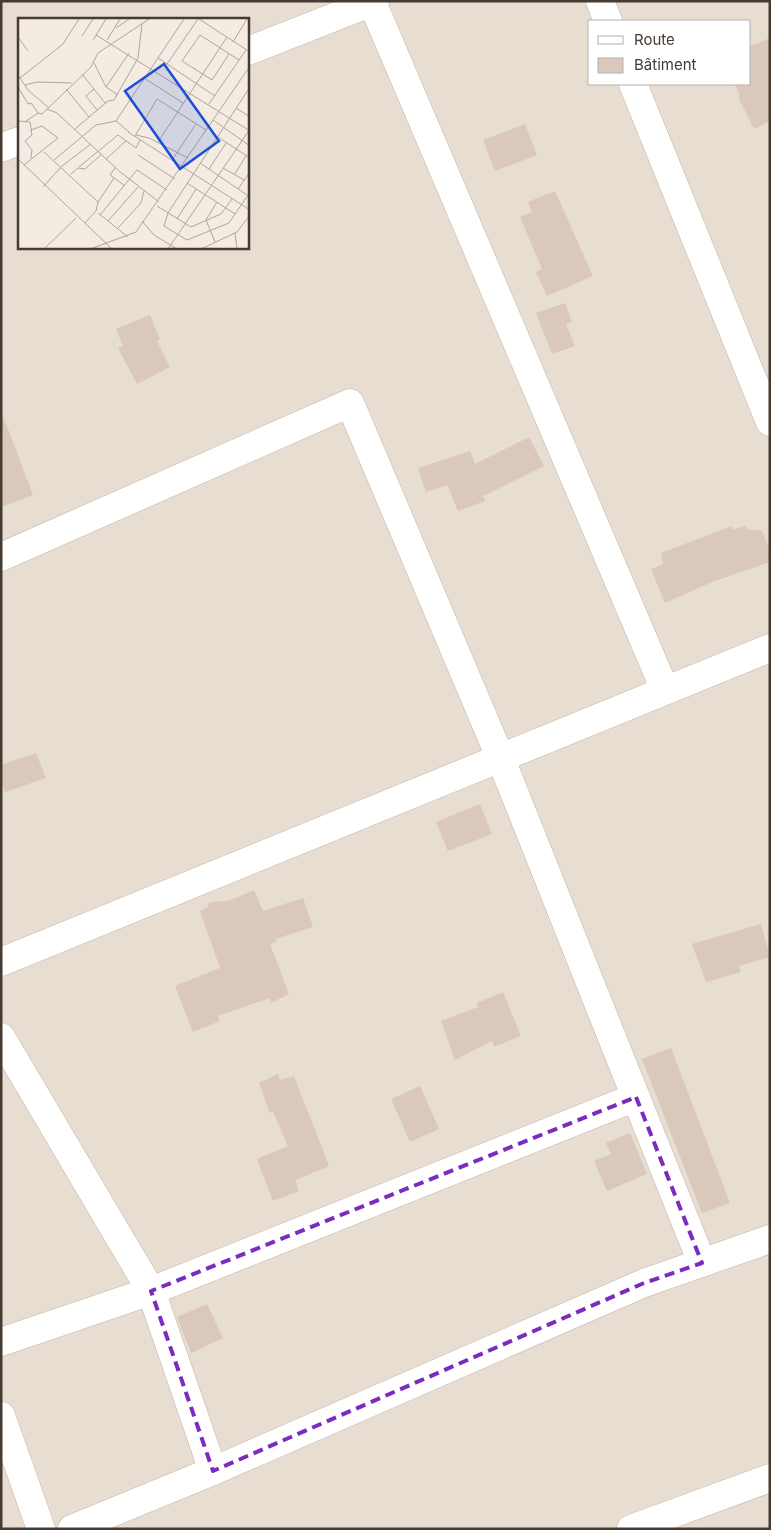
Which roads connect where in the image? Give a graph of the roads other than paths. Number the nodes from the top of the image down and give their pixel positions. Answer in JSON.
{"nodes":[{"id":1,"x":600,"y":1,"type":"edge"},
{"id":2,"x":373,"y":2,"type":"edge"},
{"id":3,"x":608,"y":20,"type":"edge"},
{"id":4,"x":249,"y":51,"type":"edge"},
{"id":5,"x":633,"y":85,"type":"edge"},
{"id":6,"x":18,"y":141,"type":"edge"},
{"id":7,"x":1,"y":148,"type":"edge"},
{"id":8,"x":770,"y":422,"type":"edge"},
{"id":9,"x":1,"y":557,"type":"edge"},
{"id":10,"x":770,"y":648,"type":"edge"},
{"id":11,"x":665,"y":690,"type":"junction"},
{"id":12,"x":500,"y":757,"type":"junction"},
{"id":13,"x":1,"y":962,"type":"edge"},
{"id":14,"x":1,"y":1037,"type":"edge"},
{"id":15,"x":636,"y":1097,"type":"junction"},
{"id":16,"x":770,"y":1239,"type":"edge"},
{"id":17,"x":702,"y":1263,"type":"junction"},
{"id":18,"x":151,"y":1291,"type":"junction"},
{"id":19,"x":1,"y":1342,"type":"edge"},
{"id":20,"x":1,"y":1416,"type":"edge"},
{"id":21,"x":213,"y":1471,"type":"junction"},
{"id":22,"x":770,"y":1478,"type":"edge"},
{"id":23,"x":41,"y":1529,"type":"edge"},
{"id":24,"x":72,"y":1529,"type":"edge"},
{"id":25,"x":632,"y":1529,"type":"edge"}],
"edges":[{"from":1,"to":3,"type":"street"},
{"from":2,"to":4,"type":"street"},
{"from":2,"to":11,"type":"street"},
{"from":5,"to":8,"type":"street"},
{"from":6,"to":7,"type":"street"},
{"from":9,"to":12,"type":"street"},
{"from":10,"to":11,"type":"street"},
{"from":11,"to":12,"type":"street"},
{"from":12,"to":13,"type":"street"},
{"from":12,"to":15,"type":"street"},
{"from":14,"to":18,"type":"street"},
{"from":15,"to":17,"type":"street"},
{"from":15,"to":18,"type":"street"},
{"from":16,"to":17,"type":"street"},
{"from":17,"to":21,"type":"street"},
{"from":18,"to":19,"type":"street"},
{"from":18,"to":21,"type":"street"},
{"from":20,"to":23,"type":"street"},
{"from":21,"to":24,"type":"street"},
{"from":22,"to":25,"type":"street"}]}
